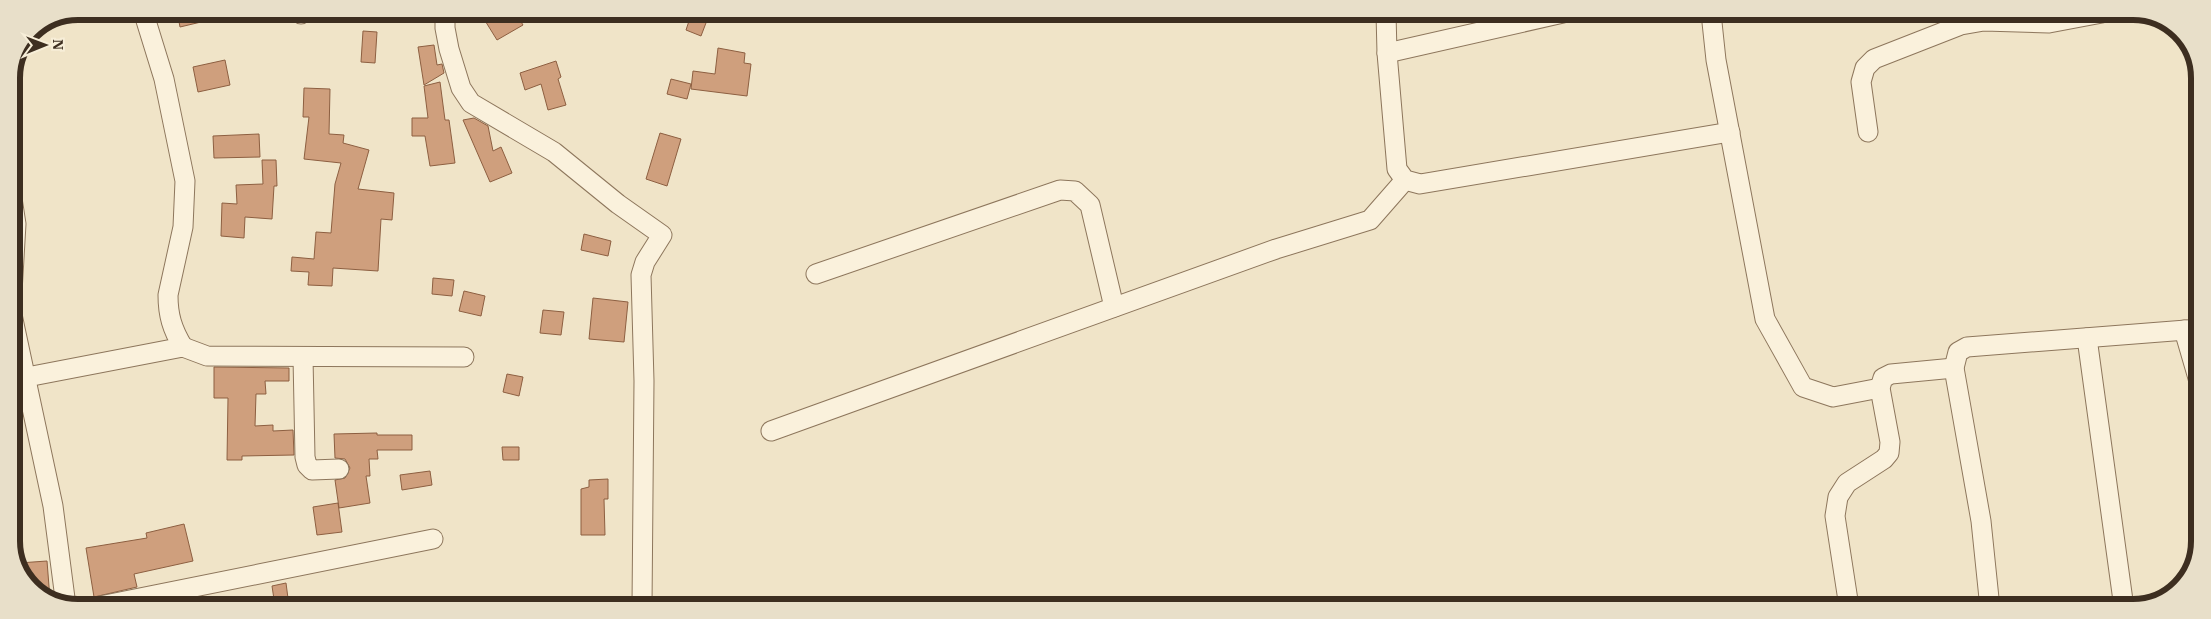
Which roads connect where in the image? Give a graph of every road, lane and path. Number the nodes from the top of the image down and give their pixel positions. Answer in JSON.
{"nodes":[{"id":1,"x":146,"y":20,"type":"edge"},
{"id":2,"x":444,"y":20,"type":"edge"},
{"id":3,"x":1386,"y":20,"type":"edge"},
{"id":4,"x":1531,"y":20,"type":"edge"},
{"id":5,"x":1712,"y":20,"type":"edge"},
{"id":6,"x":2066,"y":20,"type":"edge"},
{"id":7,"x":1387,"y":53,"type":"junction"},
{"id":8,"x":1730,"y":132,"type":"junction"},
{"id":9,"x":1868,"y":132,"type":"dead end"},
{"id":10,"x":1405,"y":180,"type":"junction"},
{"id":11,"x":816,"y":274,"type":"dead end"},
{"id":12,"x":1114,"y":307,"type":"junction"},
{"id":13,"x":2191,"y":329,"type":"edge"},
{"id":14,"x":2087,"y":338,"type":"junction"},
{"id":15,"x":20,"y":347,"type":"edge"},
{"id":16,"x":183,"y":347,"type":"junction"},
{"id":17,"x":303,"y":357,"type":"junction"},
{"id":18,"x":464,"y":357,"type":"dead end"},
{"id":19,"x":1954,"y":368,"type":"junction"},
{"id":20,"x":27,"y":377,"type":"junction"},
{"id":21,"x":1880,"y":388,"type":"junction"},
{"id":22,"x":771,"y":431,"type":"dead end"},
{"id":23,"x":339,"y":468,"type":"dead end"},
{"id":24,"x":433,"y":539,"type":"dead end"},
{"id":25,"x":65,"y":598,"type":"edge"},
{"id":26,"x":135,"y":599,"type":"edge"},
{"id":27,"x":642,"y":599,"type":"edge"},
{"id":28,"x":1848,"y":599,"type":"edge"},
{"id":29,"x":1989,"y":599,"type":"edge"},
{"id":30,"x":2123,"y":599,"type":"edge"}],
"edges":[{"from":1,"to":16,"type":"street"},
{"from":2,"to":27,"type":"street"},
{"from":3,"to":7,"type":"street"},
{"from":4,"to":7,"type":"street"},
{"from":5,"to":8,"type":"street"},
{"from":6,"to":9,"type":"street"},
{"from":7,"to":10,"type":"street"},
{"from":8,"to":10,"type":"street"},
{"from":8,"to":21,"type":"street"},
{"from":10,"to":12,"type":"street"},
{"from":11,"to":12,"type":"street"},
{"from":12,"to":22,"type":"street"},
{"from":13,"to":14,"type":"street"},
{"from":14,"to":19,"type":"street"},
{"from":14,"to":30,"type":"street"},
{"from":15,"to":20,"type":"street"},
{"from":16,"to":17,"type":"street"},
{"from":16,"to":20,"type":"street"},
{"from":17,"to":18,"type":"street"},
{"from":17,"to":23,"type":"street"},
{"from":19,"to":21,"type":"street"},
{"from":19,"to":29,"type":"street"},
{"from":20,"to":25,"type":"street"},
{"from":21,"to":28,"type":"street"},
{"from":24,"to":26,"type":"street"}]}
